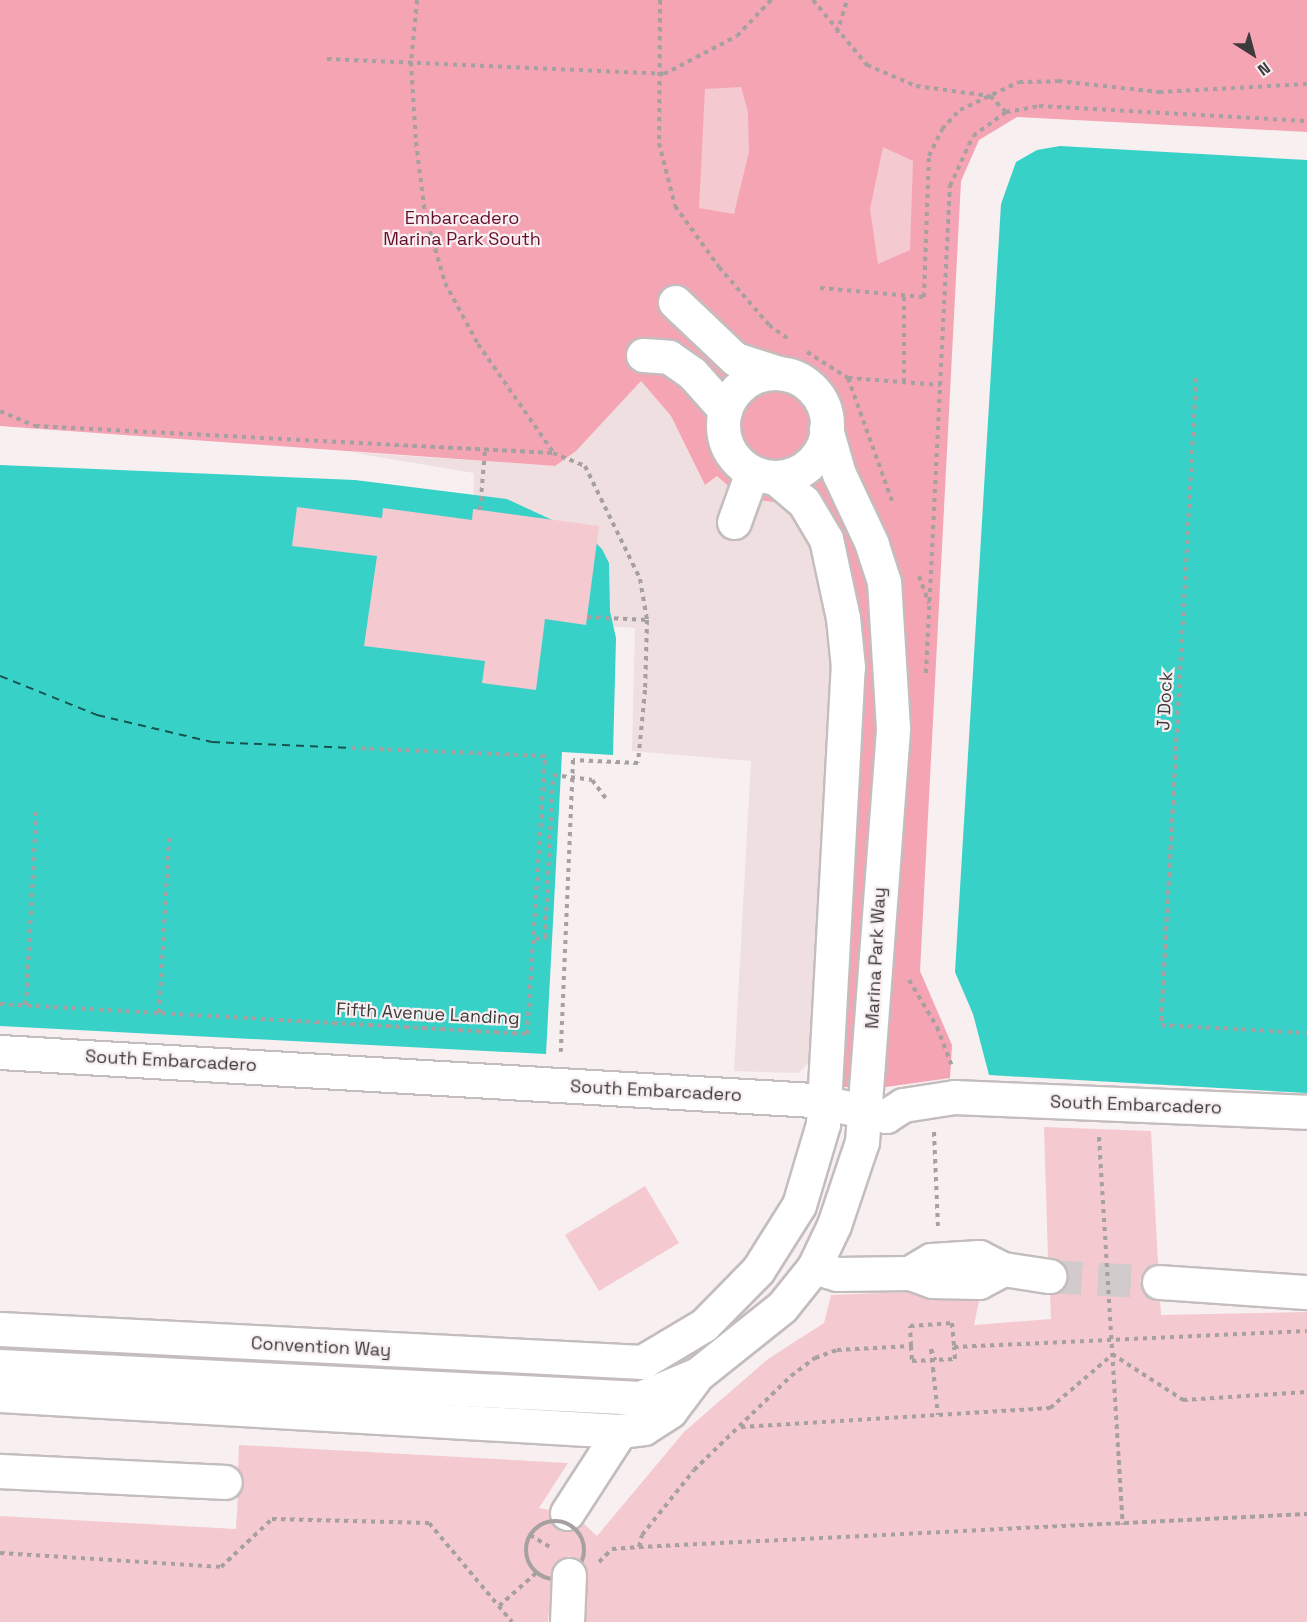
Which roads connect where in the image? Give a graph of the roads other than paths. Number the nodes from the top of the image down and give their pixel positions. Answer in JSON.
{"nodes":[{"id":1,"x":675,"y":302,"type":"dead end"},
{"id":2,"x":643,"y":355,"type":"dead end"},
{"id":3,"x":779,"y":373,"type":"junction"},
{"id":4,"x":725,"y":410,"type":"junction"},
{"id":5,"x":826,"y":429,"type":"junction"},
{"id":6,"x":763,"y":474,"type":"junction"},
{"id":7,"x":734,"y":522,"type":"dead end"},
{"id":8,"x":0,"y":1052,"type":"edge"},
{"id":9,"x":824,"y":1102,"type":"junction"},
{"id":10,"x":867,"y":1112,"type":"junction"},
{"id":11,"x":1307,"y":1112,"type":"edge"},
{"id":12,"x":814,"y":1267,"type":"junction"},
{"id":13,"x":1049,"y":1276,"type":"tunnel mouth"},
{"id":14,"x":1159,"y":1282,"type":"tunnel mouth"},
{"id":15,"x":1307,"y":1292,"type":"edge"},
{"id":16,"x":0,"y":1329,"type":"edge"},
{"id":17,"x":391,"y":1351,"type":"junction"},
{"id":18,"x":0,"y":1366,"type":"edge"},
{"id":19,"x":698,"y":1374,"type":"junction"},
{"id":20,"x":0,"y":1395,"type":"edge"},
{"id":21,"x":640,"y":1398,"type":"joint"},
{"id":22,"x":389,"y":1402,"type":"junction"},
{"id":23,"x":620,"y":1431,"type":"junction"},
{"id":24,"x":0,"y":1471,"type":"edge"},
{"id":25,"x":225,"y":1482,"type":"dead end"},
{"id":26,"x":567,"y":1514,"type":"dead end"},
{"id":27,"x":557,"y":1570,"type":"road end"},
{"id":28,"x":567,"y":1622,"type":"edge"}],
"edges":[{"from":1,"to":3,"type":"street"},
{"from":2,"to":4,"type":"street"},
{"from":3,"to":4,"type":"street"},
{"from":3,"to":5,"type":"street"},
{"from":4,"to":6,"type":"street"},
{"from":5,"to":6,"type":"street"},
{"from":5,"to":10,"type":"street","name":"Marina Park Way"},
{"from":6,"to":7,"type":"street"},
{"from":6,"to":9,"type":"street"},
{"from":8,"to":9,"type":"street","name":"South Embarcadero"},
{"from":9,"to":10,"type":"street","name":"South Embarcadero"},
{"from":9,"to":17,"type":"street","name":"Convention Way"},
{"from":10,"to":11,"type":"street","name":"South Embarcadero"},
{"from":10,"to":12,"type":"street","name":"Marina Park Way"},
{"from":12,"to":13,"type":"street"},
{"from":12,"to":19,"type":"street","name":"Marina Park Way"},
{"from":14,"to":15,"type":"street"},
{"from":16,"to":17,"type":"street","name":"Convention Way"},
{"from":17,"to":22,"type":"street"},
{"from":18,"to":22,"type":"street","name":"Convention Way"},
{"from":19,"to":21,"type":"street","name":"Marina Park Way"},
{"from":19,"to":23,"type":"street"},
{"from":20,"to":22,"type":"street"},
{"from":21,"to":22,"type":"street","name":"Convention Way"},
{"from":22,"to":23,"type":"street"},
{"from":23,"to":26,"type":"street"},
{"from":24,"to":25,"type":"street"},
{"from":27,"to":28,"type":"street","bridge":true}]}
